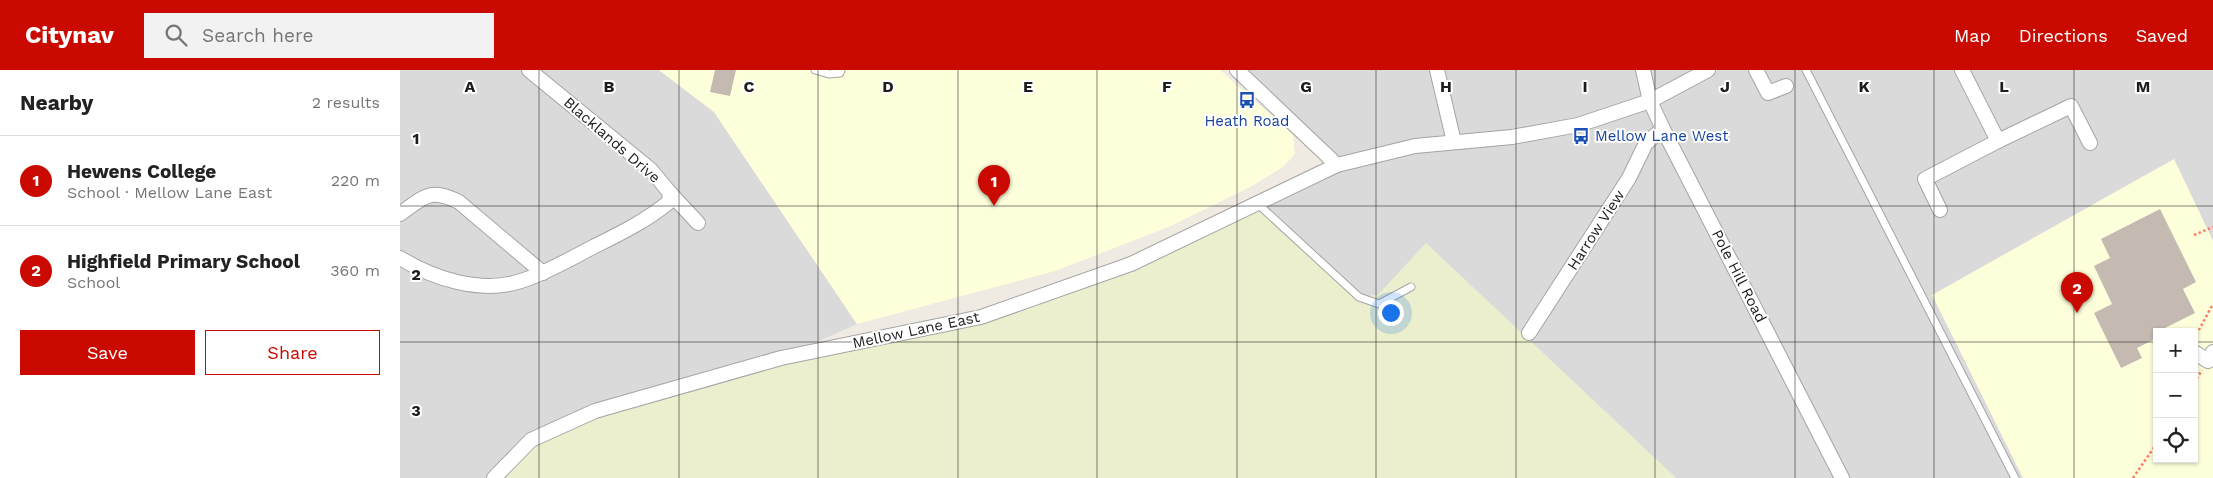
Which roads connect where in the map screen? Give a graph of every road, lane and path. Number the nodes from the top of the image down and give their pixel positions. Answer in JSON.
{"nodes":[{"id":1,"x":529,"y":70,"type":"edge"},
{"id":2,"x":815,"y":70,"type":"edge"},
{"id":3,"x":841,"y":70,"type":"edge"},
{"id":4,"x":1237,"y":70,"type":"edge"},
{"id":5,"x":1437,"y":70,"type":"edge"},
{"id":6,"x":1644,"y":70,"type":"edge"},
{"id":7,"x":1708,"y":70,"type":"edge"},
{"id":8,"x":1756,"y":70,"type":"edge"},
{"id":9,"x":1806,"y":70,"type":"edge"},
{"id":10,"x":1962,"y":70,"type":"edge"},
{"id":11,"x":1786,"y":86,"type":"dead end"},
{"id":12,"x":1650,"y":102,"type":"junction"},
{"id":13,"x":1663,"y":129,"type":"junction"},
{"id":14,"x":1998,"y":141,"type":"junction"},
{"id":15,"x":1454,"y":142,"type":"junction"},
{"id":16,"x":2090,"y":143,"type":"dead end"},
{"id":17,"x":1337,"y":165,"type":"junction"},
{"id":18,"x":670,"y":192,"type":"junction"},
{"id":19,"x":1258,"y":204,"type":"junction"},
{"id":20,"x":1940,"y":210,"type":"dead end"},
{"id":21,"x":400,"y":214,"type":"edge"},
{"id":22,"x":698,"y":223,"type":"dead end"},
{"id":23,"x":2213,"y":227,"type":"edge"},
{"id":24,"x":2194,"y":236,"type":"dead end"},
{"id":25,"x":400,"y":258,"type":"edge"},
{"id":26,"x":543,"y":273,"type":"junction"},
{"id":27,"x":1410,"y":287,"type":"dead end"},
{"id":28,"x":2213,"y":304,"type":"edge"},
{"id":29,"x":2198,"y":332,"type":"edge"},
{"id":30,"x":1528,"y":333,"type":"dead end"},
{"id":31,"x":2213,"y":352,"type":"edge"},
{"id":32,"x":2198,"y":355,"type":"edge"},
{"id":33,"x":2153,"y":449,"type":"edge"},
{"id":34,"x":494,"y":478,"type":"edge"},
{"id":35,"x":1842,"y":478,"type":"edge"},
{"id":36,"x":2015,"y":478,"type":"edge"},
{"id":37,"x":2133,"y":478,"type":"edge"}],
"edges":[{"from":1,"to":18,"type":"street","name":"Blacklands Drive"},
{"from":2,"to":3,"type":"lane"},
{"from":4,"to":17,"type":"street"},
{"from":5,"to":15,"type":"street"},
{"from":6,"to":12,"type":"street","name":"Pole Hill Road"},
{"from":7,"to":12,"type":"street"},
{"from":8,"to":11,"type":"street"},
{"from":9,"to":36,"type":"lane"},
{"from":10,"to":14,"type":"street"},
{"from":12,"to":13,"type":"street","name":"Pole Hill Road"},
{"from":12,"to":15,"type":"street"},
{"from":13,"to":30,"type":"street","name":"Harrow View"},
{"from":13,"to":35,"type":"street","name":"Pole Hill Road"},
{"from":14,"to":16,"type":"street"},
{"from":14,"to":20,"type":"street"},
{"from":15,"to":17,"type":"street"},
{"from":17,"to":19,"type":"street","name":"Mellow Lane East"},
{"from":18,"to":22,"type":"street"},
{"from":18,"to":26,"type":"street","name":"Blacklands Drive"},
{"from":19,"to":27,"type":"lane"},
{"from":19,"to":34,"type":"street","name":"Mellow Lane East"},
{"from":21,"to":26,"type":"street"},
{"from":23,"to":24,"type":"path"},
{"from":25,"to":26,"type":"street","name":"Blacklands Drive"},
{"from":28,"to":29,"type":"path"},
{"from":31,"to":32,"type":"street"},
{"from":33,"to":37,"type":"path"}]}
